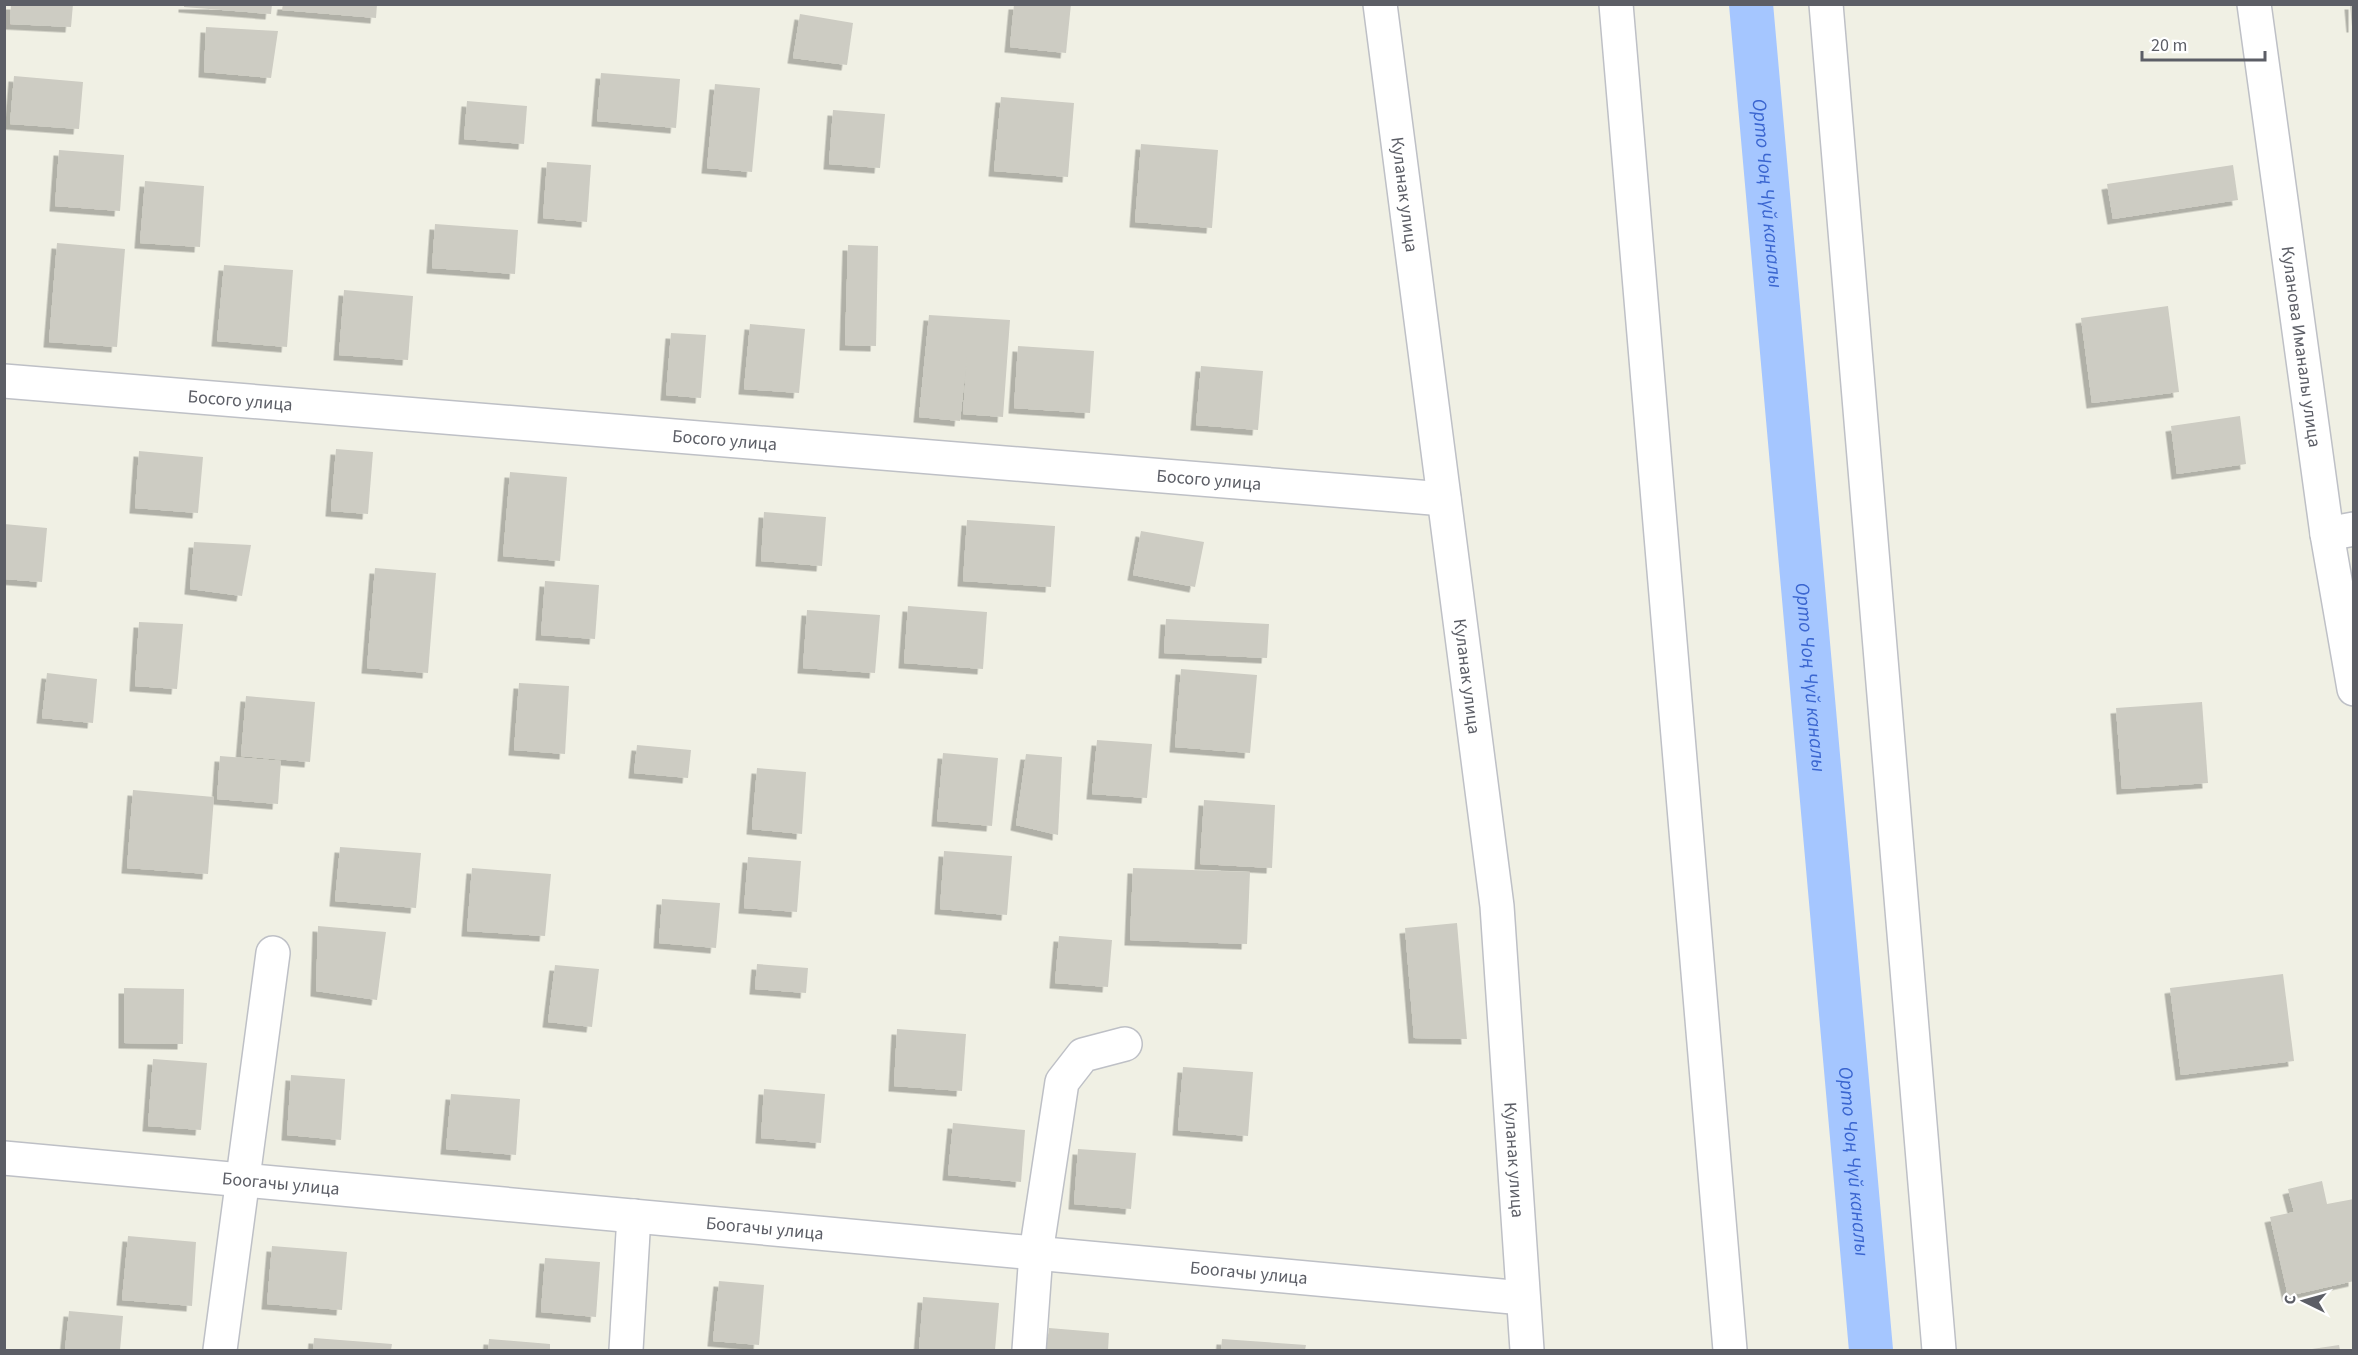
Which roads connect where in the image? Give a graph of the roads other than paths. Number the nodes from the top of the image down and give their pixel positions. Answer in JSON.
{"nodes":[{"id":1,"x":1380,"y":4,"type":"edge"},
{"id":2,"x":1616,"y":4,"type":"edge"},
{"id":3,"x":1826,"y":4,"type":"edge"},
{"id":4,"x":2254,"y":4,"type":"edge"},
{"id":5,"x":4,"y":381,"type":"edge"},
{"id":6,"x":1444,"y":499,"type":"junction"},
{"id":7,"x":2340,"y":532,"type":"edge"},
{"id":8,"x":2354,"y":689,"type":"edge"},
{"id":9,"x":273,"y":953,"type":"dead end"},
{"id":10,"x":1125,"y":1044,"type":"dead end"},
{"id":11,"x":4,"y":1158,"type":"edge"},
{"id":12,"x":244,"y":1180,"type":"junction"},
{"id":13,"x":634,"y":1216,"type":"junction"},
{"id":14,"x":1036,"y":1253,"type":"junction"},
{"id":15,"x":1523,"y":1298,"type":"junction"},
{"id":16,"x":220,"y":1350,"type":"edge"},
{"id":17,"x":626,"y":1350,"type":"edge"},
{"id":18,"x":1029,"y":1350,"type":"edge"},
{"id":19,"x":1527,"y":1350,"type":"edge"},
{"id":20,"x":1730,"y":1350,"type":"edge"},
{"id":21,"x":1939,"y":1350,"type":"edge"}],
"edges":[{"from":1,"to":6,"type":"street","name":"Куланак улица"},
{"from":2,"to":20,"type":"street"},
{"from":3,"to":21,"type":"street"},
{"from":4,"to":7,"type":"street","name":"Куланова Иманалы улица"},
{"from":5,"to":6,"type":"street","name":"Босого улица"},
{"from":6,"to":15,"type":"street","name":"Куланак улица"},
{"from":7,"to":8,"type":"street","name":"Куланова Иманалы улица"},
{"from":9,"to":12,"type":"street"},
{"from":10,"to":14,"type":"street"},
{"from":11,"to":12,"type":"street","name":"Боогачы улица"},
{"from":12,"to":13,"type":"street","name":"Боогачы улица"},
{"from":12,"to":16,"type":"street"},
{"from":13,"to":14,"type":"street","name":"Боогачы улица"},
{"from":13,"to":17,"type":"street"},
{"from":14,"to":15,"type":"street","name":"Боогачы улица"},
{"from":14,"to":18,"type":"street"},
{"from":15,"to":19,"type":"street","name":"Куланак улица"}]}
